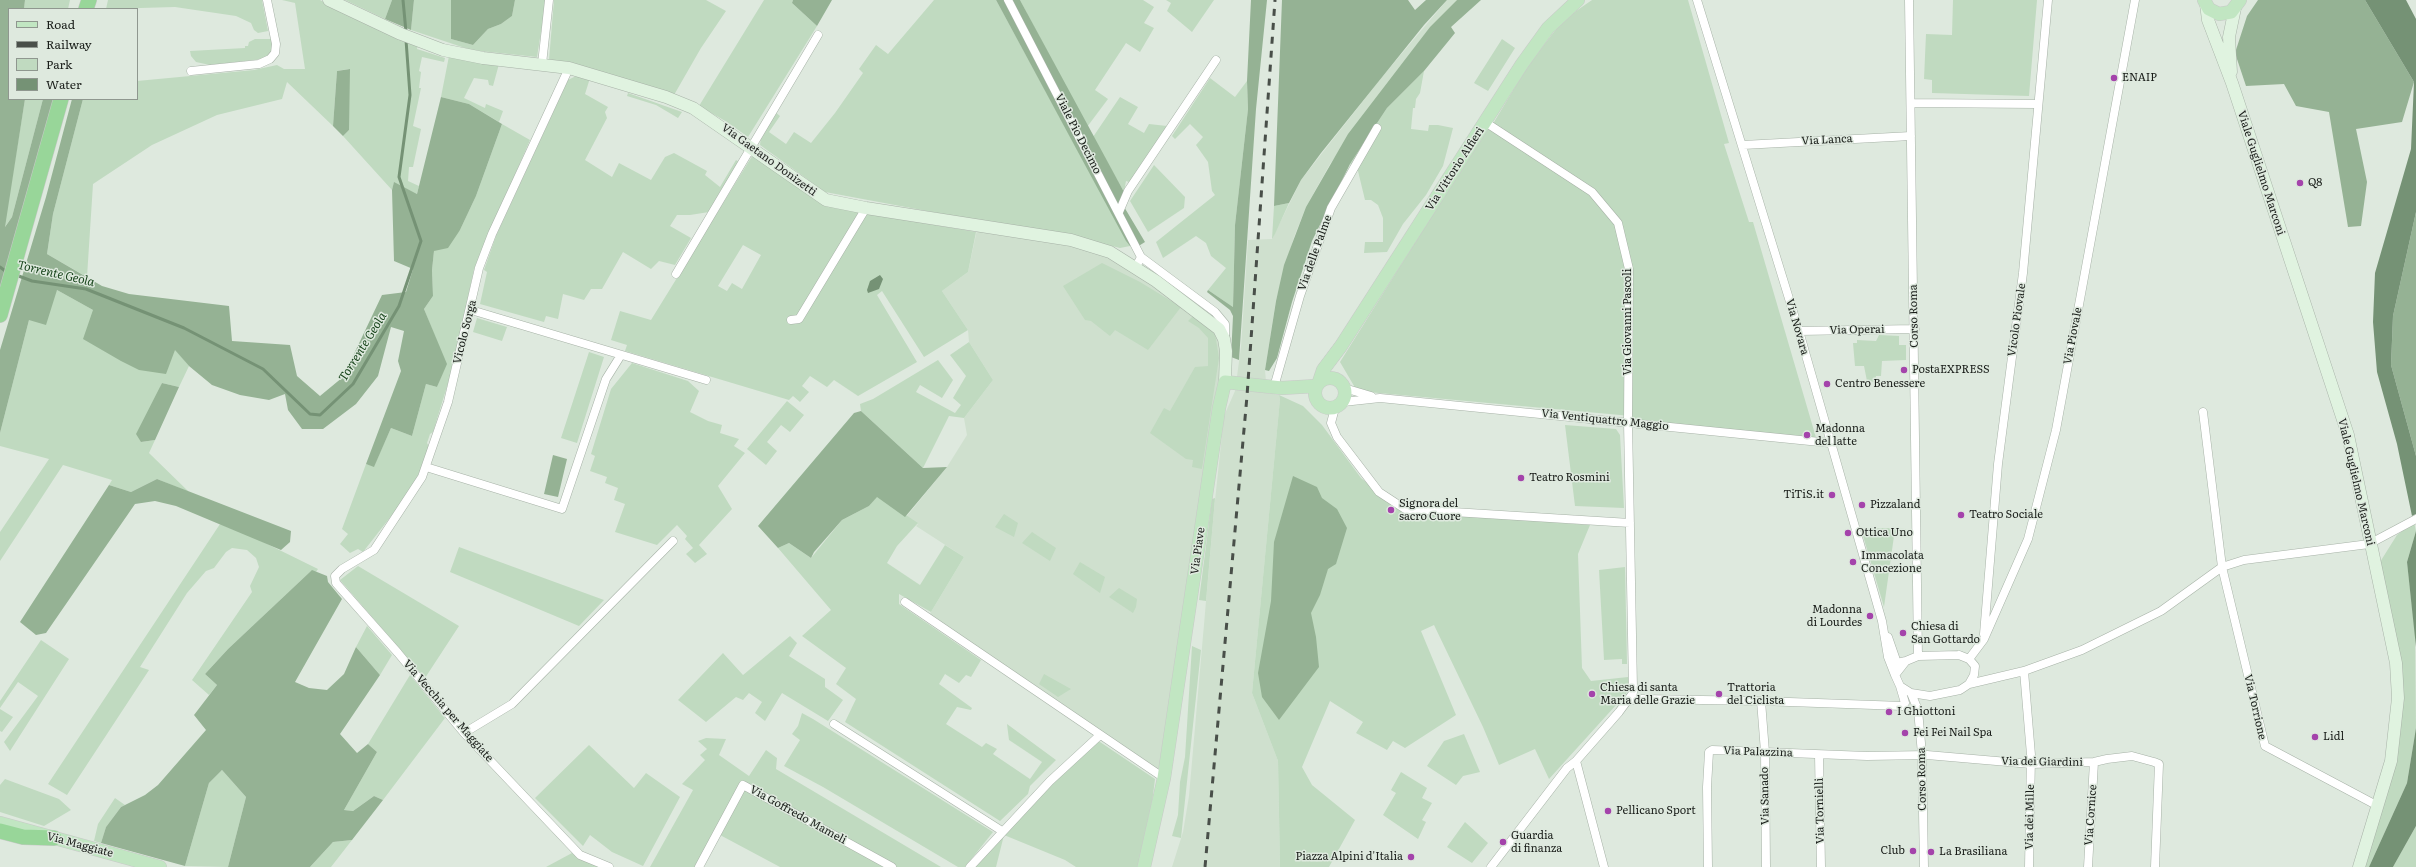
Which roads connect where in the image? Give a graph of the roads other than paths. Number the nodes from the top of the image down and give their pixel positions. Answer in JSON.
{"nodes":[{"id":1,"x":267,"y":0,"type":"edge"},
{"id":2,"x":329,"y":0,"type":"edge"},
{"id":3,"x":549,"y":0,"type":"edge"},
{"id":4,"x":1008,"y":0,"type":"edge"},
{"id":5,"x":1578,"y":0,"type":"edge"},
{"id":6,"x":1697,"y":0,"type":"edge"},
{"id":7,"x":1909,"y":0,"type":"edge"},
{"id":8,"x":2048,"y":0,"type":"edge"},
{"id":9,"x":2135,"y":0,"type":"edge"},
{"id":10,"x":2205,"y":2,"type":"edge"},
{"id":11,"x":2237,"y":4,"type":"edge"},
{"id":12,"x":818,"y":35,"type":"dead end"},
{"id":13,"x":1216,"y":60,"type":"dead end"},
{"id":14,"x":542,"y":64,"type":"junction"},
{"id":15,"x":569,"y":68,"type":"junction"},
{"id":16,"x":191,"y":71,"type":"dead end"},
{"id":17,"x":2232,"y":83,"type":"junction"},
{"id":18,"x":61,"y":100,"type":"edge"},
{"id":19,"x":1911,"y":103,"type":"junction"},
{"id":20,"x":2037,"y":104,"type":"junction"},
{"id":21,"x":1485,"y":122,"type":"junction"},
{"id":22,"x":1377,"y":128,"type":"dead end"},
{"id":23,"x":1911,"y":136,"type":"junction"},
{"id":24,"x":1743,"y":145,"type":"junction"},
{"id":25,"x":751,"y":146,"type":"junction"},
{"id":26,"x":866,"y":208,"type":"junction"},
{"id":27,"x":1119,"y":212,"type":"junction"},
{"id":28,"x":1138,"y":262,"type":"junction"},
{"id":29,"x":676,"y":274,"type":"dead end"},
{"id":30,"x":471,"y":310,"type":"junction"},
{"id":31,"x":0,"y":315,"type":"edge"},
{"id":32,"x":791,"y":320,"type":"dead end"},
{"id":33,"x":1915,"y":329,"type":"junction"},
{"id":34,"x":1799,"y":331,"type":"junction"},
{"id":35,"x":1341,"y":346,"type":"junction"},
{"id":36,"x":621,"y":355,"type":"junction"},
{"id":37,"x":706,"y":380,"type":"dead end"},
{"id":38,"x":1225,"y":382,"type":"junction"},
{"id":39,"x":1318,"y":384,"type":"junction"},
{"id":40,"x":1342,"y":384,"type":"junction"},
{"id":41,"x":1278,"y":387,"type":"junction"},
{"id":42,"x":1380,"y":398,"type":"junction"},
{"id":43,"x":1318,"y":403,"type":"junction"},
{"id":44,"x":1339,"y":405,"type":"junction"},
{"id":45,"x":2203,"y":412,"type":"dead end"},
{"id":46,"x":1628,"y":422,"type":"junction"},
{"id":47,"x":1830,"y":443,"type":"junction"},
{"id":48,"x":426,"y":467,"type":"junction"},
{"id":49,"x":2413,"y":520,"type":"edge"},
{"id":50,"x":1630,"y":523,"type":"junction"},
{"id":51,"x":673,"y":541,"type":"dead end"},
{"id":52,"x":2369,"y":544,"type":"junction"},
{"id":53,"x":2222,"y":567,"type":"junction"},
{"id":54,"x":335,"y":576,"type":"joint"},
{"id":55,"x":905,"y":602,"type":"dead end"},
{"id":56,"x":1882,"y":621,"type":"junction"},
{"id":57,"x":1984,"y":639,"type":"junction"},
{"id":58,"x":1918,"y":656,"type":"junction"},
{"id":59,"x":1969,"y":659,"type":"junction"},
{"id":60,"x":1906,"y":661,"type":"junction"},
{"id":61,"x":2024,"y":671,"type":"junction"},
{"id":62,"x":1895,"y":675,"type":"junction"},
{"id":63,"x":1969,"y":684,"type":"junction"},
{"id":64,"x":1900,"y":686,"type":"junction"},
{"id":65,"x":1911,"y":693,"type":"junction"},
{"id":66,"x":1627,"y":701,"type":"junction"},
{"id":67,"x":1761,"y":701,"type":"junction"},
{"id":68,"x":834,"y":724,"type":"dead end"},
{"id":69,"x":464,"y":733,"type":"junction"},
{"id":70,"x":1100,"y":735,"type":"junction"},
{"id":71,"x":1765,"y":752,"type":"junction"},
{"id":72,"x":1922,"y":754,"type":"junction"},
{"id":73,"x":1819,"y":755,"type":"junction"},
{"id":74,"x":1576,"y":761,"type":"junction"},
{"id":75,"x":2094,"y":762,"type":"junction"},
{"id":76,"x":2031,"y":764,"type":"junction"},
{"id":77,"x":1164,"y":778,"type":"junction"},
{"id":78,"x":2378,"y":806,"type":"junction"},
{"id":79,"x":0,"y":823,"type":"edge"},
{"id":80,"x":0,"y":831,"type":"edge"},
{"id":81,"x":1002,"y":831,"type":"junction"},
{"id":82,"x":54,"y":838,"type":"junction"},
{"id":83,"x":160,"y":867,"type":"edge"},
{"id":84,"x":609,"y":867,"type":"edge"},
{"id":85,"x":699,"y":867,"type":"edge"},
{"id":86,"x":892,"y":867,"type":"edge"},
{"id":87,"x":970,"y":867,"type":"edge"},
{"id":88,"x":1144,"y":867,"type":"edge"},
{"id":89,"x":1491,"y":867,"type":"edge"},
{"id":90,"x":1604,"y":867,"type":"edge"},
{"id":91,"x":1708,"y":867,"type":"edge"},
{"id":92,"x":1766,"y":867,"type":"edge"},
{"id":93,"x":1821,"y":867,"type":"edge"},
{"id":94,"x":1924,"y":867,"type":"edge"},
{"id":95,"x":2029,"y":867,"type":"edge"},
{"id":96,"x":2088,"y":867,"type":"edge"},
{"id":97,"x":2155,"y":867,"type":"edge"},
{"id":98,"x":2359,"y":867,"type":"edge"}],
"edges":[{"from":1,"to":16,"type":"street"},
{"from":2,"to":14,"type":"street","name":"Via Gaetano Donizetti"},
{"from":3,"to":14,"type":"street"},
{"from":4,"to":27,"type":"street","name":"Viale Pio Decimo"},
{"from":5,"to":21,"type":"main road","name":"Via Vittorio Alfieri"},
{"from":6,"to":24,"type":"street","name":"Via Novara"},
{"from":7,"to":19,"type":"street","name":"Corso Roma"},
{"from":8,"to":20,"type":"street","name":"Vicolo Piovale"},
{"from":9,"to":57,"type":"street","name":"Via Piovale"},
{"from":10,"to":11,"type":"main road"},
{"from":10,"to":17,"type":"street","name":"Viale Guglielmo Marconi"},
{"from":11,"to":17,"type":"street","name":"Viale Guglielmo Marconi"},
{"from":12,"to":25,"type":"street"},
{"from":13,"to":27,"type":"street"},
{"from":14,"to":15,"type":"street","name":"Via Gaetano Donizetti"},
{"from":15,"to":25,"type":"street","name":"Via Gaetano Donizetti"},
{"from":15,"to":30,"type":"street","name":"Vicolo Sorga"},
{"from":17,"to":52,"type":"street","name":"Viale Guglielmo Marconi"},
{"from":18,"to":31,"type":"highway"},
{"from":19,"to":20,"type":"street"},
{"from":19,"to":23,"type":"street","name":"Corso Roma"},
{"from":20,"to":57,"type":"street","name":"Vicolo Piovale"},
{"from":21,"to":35,"type":"main road","name":"Via Vittorio Alfieri"},
{"from":21,"to":46,"type":"street","name":"Via Giovanni Pascoli"},
{"from":22,"to":41,"type":"street","name":"Via delle Palme"},
{"from":23,"to":24,"type":"street","name":"Via Lanca"},
{"from":23,"to":33,"type":"street","name":"Corso Roma"},
{"from":24,"to":34,"type":"street","name":"Via Novara"},
{"from":25,"to":26,"type":"street","name":"Via Gaetano Donizetti"},
{"from":25,"to":29,"type":"street"},
{"from":26,"to":28,"type":"street","name":"Via Gaetano Donizetti"},
{"from":26,"to":32,"type":"street"},
{"from":27,"to":28,"type":"street","name":"Viale Pio Decimo"},
{"from":28,"to":38,"type":"street","name":"Via Gaetano Donizetti"},
{"from":30,"to":36,"type":"street"},
{"from":30,"to":48,"type":"street","name":"Vicolo Sorga"},
{"from":33,"to":34,"type":"street","name":"Via Operai"},
{"from":33,"to":58,"type":"street","name":"Corso Roma"},
{"from":34,"to":47,"type":"street","name":"Via Novara"},
{"from":35,"to":39,"type":"main road"},
{"from":35,"to":40,"type":"main road"},
{"from":36,"to":37,"type":"street"},
{"from":36,"to":48,"type":"street"},
{"from":38,"to":41,"type":"main road"},
{"from":38,"to":77,"type":"main road","name":"Via Piave"},
{"from":39,"to":40,"type":"main road"},
{"from":39,"to":41,"type":"main road"},
{"from":39,"to":43,"type":"main road"},
{"from":40,"to":42,"type":"street","name":"Via Ventiquattro Maggio"},
{"from":40,"to":44,"type":"main road"},
{"from":41,"to":43,"type":"main road"},
{"from":42,"to":44,"type":"street","name":"Via Ventiquattro Maggio"},
{"from":42,"to":46,"type":"street","name":"Via Ventiquattro Maggio"},
{"from":43,"to":44,"type":"main road"},
{"from":44,"to":50,"type":"street"},
{"from":45,"to":53,"type":"street","name":"Via Torrione"},
{"from":46,"to":47,"type":"street","name":"Via Ventiquattro Maggio"},
{"from":46,"to":50,"type":"street","name":"Via Giovanni Pascoli"},
{"from":47,"to":56,"type":"street","name":"Via Novara"},
{"from":48,"to":54,"type":"street","name":"Vicolo Sorga"},
{"from":49,"to":52,"type":"street"},
{"from":50,"to":66,"type":"street","name":"Via Giovanni Pascoli"},
{"from":51,"to":69,"type":"street"},
{"from":52,"to":53,"type":"street"},
{"from":52,"to":78,"type":"street","name":"Viale Guglielmo Marconi"},
{"from":53,"to":61,"type":"street"},
{"from":53,"to":78,"type":"street","name":"Via Torrione"},
{"from":54,"to":69,"type":"street","name":"Via Vecchia per Maggiate"},
{"from":55,"to":70,"type":"street"},
{"from":56,"to":60,"type":"street"},
{"from":56,"to":62,"type":"street","name":"Via Novara"},
{"from":57,"to":59,"type":"street","name":"Via Piovale"},
{"from":58,"to":59,"type":"street"},
{"from":58,"to":60,"type":"street"},
{"from":59,"to":63,"type":"street"},
{"from":60,"to":62,"type":"street"},
{"from":61,"to":63,"type":"street"},
{"from":61,"to":76,"type":"street","name":"Via dei Mille"},
{"from":62,"to":64,"type":"street","name":"Via Novara"},
{"from":63,"to":65,"type":"street"},
{"from":64,"to":65,"type":"street"},
{"from":64,"to":67,"type":"street","name":"Via Novara"},
{"from":65,"to":72,"type":"street","name":"Corso Roma"},
{"from":66,"to":67,"type":"street"},
{"from":66,"to":74,"type":"street"},
{"from":67,"to":71,"type":"street","name":"Via Sanado"},
{"from":68,"to":81,"type":"street"},
{"from":69,"to":84,"type":"street","name":"Via Vecchia per Maggiate"},
{"from":70,"to":77,"type":"street"},
{"from":70,"to":81,"type":"street"},
{"from":71,"to":73,"type":"street","name":"Via Palazzina"},
{"from":71,"to":91,"type":"street","name":"Via Palazzina"},
{"from":71,"to":92,"type":"street","name":"Via Sanado"},
{"from":72,"to":73,"type":"street","name":"Via Palazzina"},
{"from":72,"to":76,"type":"street","name":"Via dei Giardini"},
{"from":72,"to":94,"type":"street","name":"Corso Roma"},
{"from":73,"to":93,"type":"street","name":"Via Tornielli"},
{"from":74,"to":89,"type":"street"},
{"from":74,"to":90,"type":"street"},
{"from":75,"to":76,"type":"street","name":"Via dei Giardini"},
{"from":75,"to":96,"type":"street","name":"Via Cornice"},
{"from":75,"to":97,"type":"street","name":"Via dei Giardini"},
{"from":76,"to":95,"type":"street","name":"Via dei Mille"},
{"from":77,"to":88,"type":"main road","name":"Via Piave"},
{"from":78,"to":98,"type":"street","name":"Viale Guglielmo Marconi"},
{"from":79,"to":82,"type":"main road","name":"Via Maggiate"},
{"from":80,"to":82,"type":"highway"},
{"from":81,"to":87,"type":"street"},
{"from":82,"to":83,"type":"main road","name":"Via Maggiate"},
{"from":85,"to":86,"type":"street","name":"Via Goffredo Mameli"}]}
